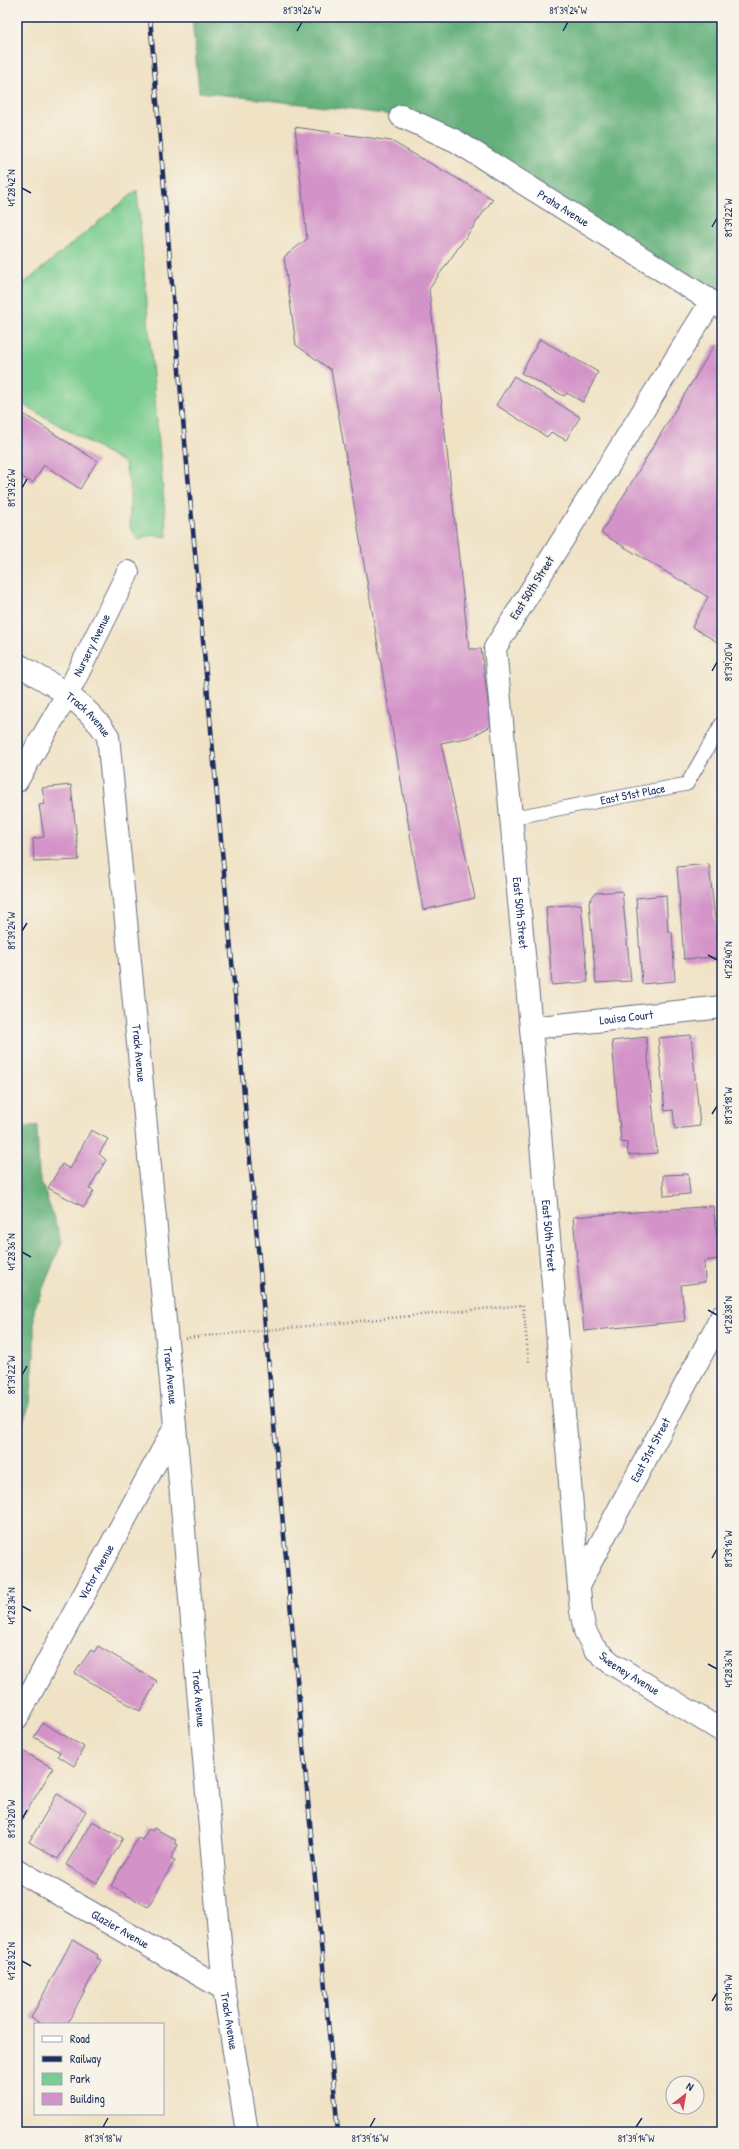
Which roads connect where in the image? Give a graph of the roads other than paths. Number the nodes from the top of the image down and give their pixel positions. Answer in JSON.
{"nodes":[{"id":1,"x":401,"y":116,"type":"dead end"},
{"id":2,"x":717,"y":305,"type":"edge"},
{"id":3,"x":128,"y":572,"type":"dead end"},
{"id":4,"x":17,"y":664,"type":"edge"},
{"id":5,"x":68,"y":693,"type":"junction"},
{"id":6,"x":722,"y":723,"type":"edge"},
{"id":7,"x":17,"y":781,"type":"edge"},
{"id":8,"x":511,"y":818,"type":"junction"},
{"id":9,"x":722,"y":1007,"type":"edge"},
{"id":10,"x":531,"y":1028,"type":"junction"},
{"id":11,"x":722,"y":1316,"type":"edge"},
{"id":12,"x":175,"y":1427,"type":"junction"},
{"id":13,"x":579,"y":1584,"type":"junction"},
{"id":14,"x":17,"y":1718,"type":"edge"},
{"id":15,"x":722,"y":1731,"type":"edge"},
{"id":16,"x":17,"y":1870,"type":"edge"},
{"id":17,"x":224,"y":1989,"type":"junction"},
{"id":18,"x":247,"y":2132,"type":"edge"}],
"edges":[{"from":1,"to":2,"type":"street","name":"Praha Avenue"},
{"from":2,"to":8,"type":"street","name":"East 50th Street"},
{"from":3,"to":5,"type":"street","name":"Nursery Avenue"},
{"from":4,"to":5,"type":"street","name":"Track Avenue"},
{"from":5,"to":7,"type":"street","name":"Nursery Avenue"},
{"from":5,"to":12,"type":"street","name":"Track Avenue"},
{"from":6,"to":8,"type":"lane","name":"East 51st Place"},
{"from":8,"to":10,"type":"street","name":"East 50th Street"},
{"from":9,"to":10,"type":"street","name":"Louisa Court"},
{"from":10,"to":13,"type":"street","name":"East 50th Street"},
{"from":11,"to":13,"type":"street","name":"East 51st Street"},
{"from":12,"to":14,"type":"street","name":"Victor Avenue"},
{"from":12,"to":17,"type":"street","name":"Track Avenue"},
{"from":13,"to":15,"type":"street","name":"Sweeney Avenue"},
{"from":16,"to":17,"type":"street","name":"Glazier Avenue"},
{"from":17,"to":18,"type":"street","name":"Track Avenue"}]}
